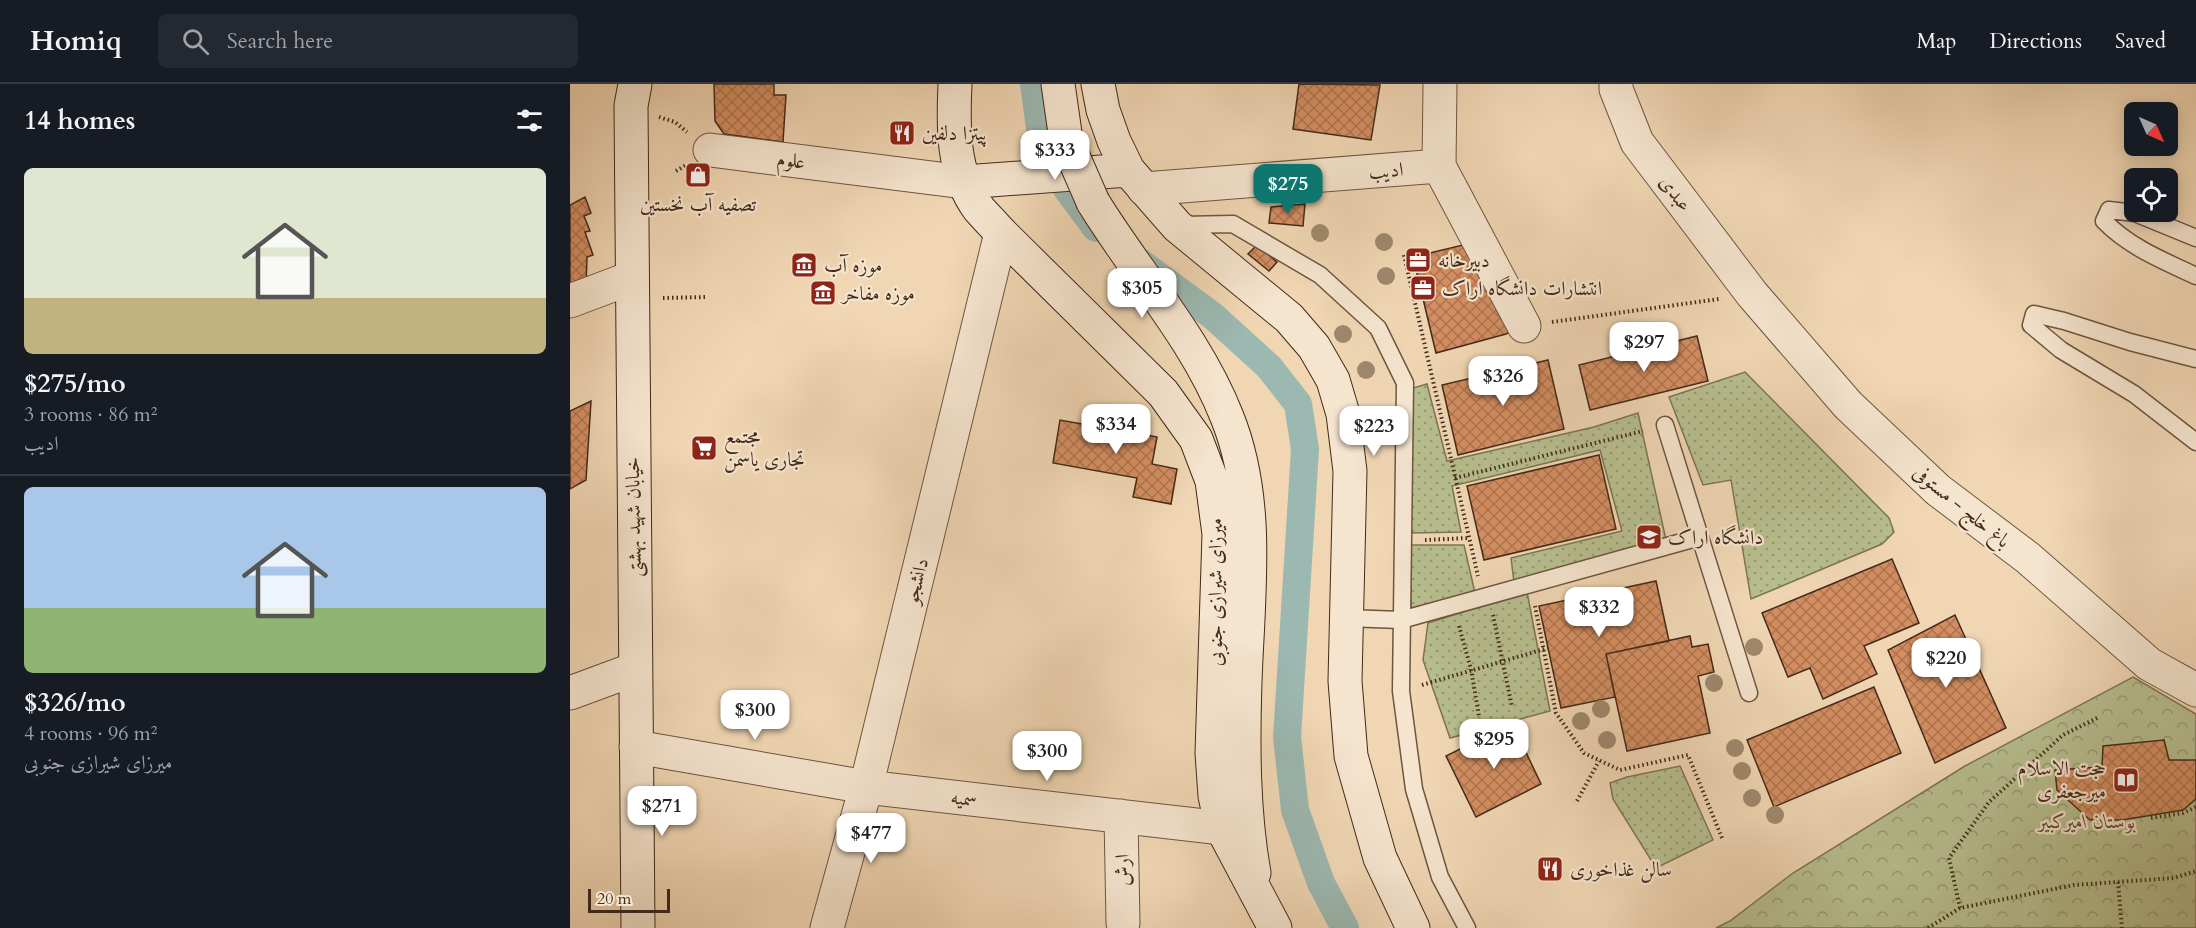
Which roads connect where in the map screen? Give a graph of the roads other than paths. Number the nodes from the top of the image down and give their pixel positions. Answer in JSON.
{"nodes":[{"id":1,"x":956,"y":84,"type":"edge"},
{"id":2,"x":1058,"y":84,"type":"edge"},
{"id":3,"x":1098,"y":84,"type":"edge"},
{"id":4,"x":1440,"y":84,"type":"edge"},
{"id":5,"x":1616,"y":84,"type":"edge"},
{"id":6,"x":626,"y":91,"type":"edge"},
{"id":7,"x":710,"y":150,"type":"road end"},
{"id":8,"x":1439,"y":166,"type":"junction"},
{"id":9,"x":1136,"y":179,"type":"junction"},
{"id":10,"x":964,"y":182,"type":"junction"},
{"id":11,"x":1177,"y":226,"type":"junction"},
{"id":12,"x":1001,"y":233,"type":"junction"},
{"id":13,"x":2196,"y":238,"type":"edge"},
{"id":14,"x":2196,"y":276,"type":"edge"},
{"id":15,"x":631,"y":289,"type":"junction"},
{"id":16,"x":1752,"y":294,"type":"joint"},
{"id":17,"x":570,"y":301,"type":"edge"},
{"id":18,"x":1524,"y":326,"type":"road end"},
{"id":19,"x":2196,"y":359,"type":"edge"},
{"id":20,"x":1665,"y":425,"type":"road end"},
{"id":21,"x":2196,"y":442,"type":"edge"},
{"id":22,"x":1700,"y":537,"type":"junction"},
{"id":23,"x":1346,"y":618,"type":"junction"},
{"id":24,"x":1401,"y":620,"type":"junction"},
{"id":25,"x":635,"y":669,"type":"junction"},
{"id":26,"x":2196,"y":690,"type":"edge"},
{"id":27,"x":570,"y":693,"type":"edge"},
{"id":28,"x":1749,"y":693,"type":"dead end"},
{"id":29,"x":636,"y":747,"type":"junction"},
{"id":30,"x":866,"y":787,"type":"junction"},
{"id":31,"x":1121,"y":816,"type":"junction"},
{"id":32,"x":1222,"y":828,"type":"junction"},
{"id":33,"x":1257,"y":895,"type":"junction"},
{"id":34,"x":1123,"y":923,"type":"dead end"},
{"id":35,"x":638,"y":928,"type":"edge"},
{"id":36,"x":827,"y":928,"type":"edge"},
{"id":37,"x":1275,"y":928,"type":"edge"},
{"id":38,"x":1413,"y":928,"type":"edge"},
{"id":39,"x":1467,"y":928,"type":"edge"}],
"edges":[{"from":1,"to":10,"type":"main road","name":"میرزای شیرازی جنوبی"},
{"from":2,"to":33,"type":"main road","bridge":true},
{"from":3,"to":9,"type":"main road"},
{"from":4,"to":8,"type":"main road"},
{"from":5,"to":16,"type":"main road","name":"عبدی"},
{"from":6,"to":15,"type":"main road","name":"خیابان شهید بهشتی"},
{"from":7,"to":10,"type":"main road","name":"علوم"},
{"from":8,"to":9,"type":"main road","name":"ادیب"},
{"from":8,"to":18,"type":"main road"},
{"from":9,"to":10,"type":"main road","name":"علوم"},
{"from":9,"to":11,"type":"main road"},
{"from":10,"to":12,"type":"main road","name":"میرزای شیرازی جنوبی"},
{"from":11,"to":23,"type":"main road"},
{"from":11,"to":24,"type":"lane"},
{"from":12,"to":30,"type":"main road","name":"دانشجو"},
{"from":12,"to":32,"type":"main road","name":"میرزای شیرازی جنوبی"},
{"from":13,"to":14,"type":"lane"},
{"from":15,"to":17,"type":"main road"},
{"from":15,"to":25,"type":"main road","name":"خیابان شهید بهشتی"},
{"from":16,"to":26,"type":"main road","name":"باغ خلج - مستوفی"},
{"from":19,"to":21,"type":"lane"},
{"from":20,"to":22,"type":"lane"},
{"from":22,"to":24,"type":"lane"},
{"from":22,"to":28,"type":"lane"},
{"from":23,"to":24,"type":"lane"},
{"from":23,"to":38,"type":"main road"},
{"from":24,"to":39,"type":"lane"},
{"from":25,"to":27,"type":"main road"},
{"from":25,"to":29,"type":"main road","name":"خیابان شهید بهشتی"},
{"from":29,"to":30,"type":"main road","name":"سمیه"},
{"from":29,"to":35,"type":"main road","name":"خیابان شهید بهشتی"},
{"from":30,"to":31,"type":"main road","name":"سمیه"},
{"from":30,"to":36,"type":"main road","name":"دانشجو"},
{"from":31,"to":32,"type":"main road","name":"سمیه"},
{"from":31,"to":34,"type":"main road","name":"ارش"},
{"from":32,"to":33,"type":"main road","name":"میرزای شیرازی جنوبی"},
{"from":33,"to":37,"type":"main road","name":"میرزای شیرازی جنوبی"}]}
